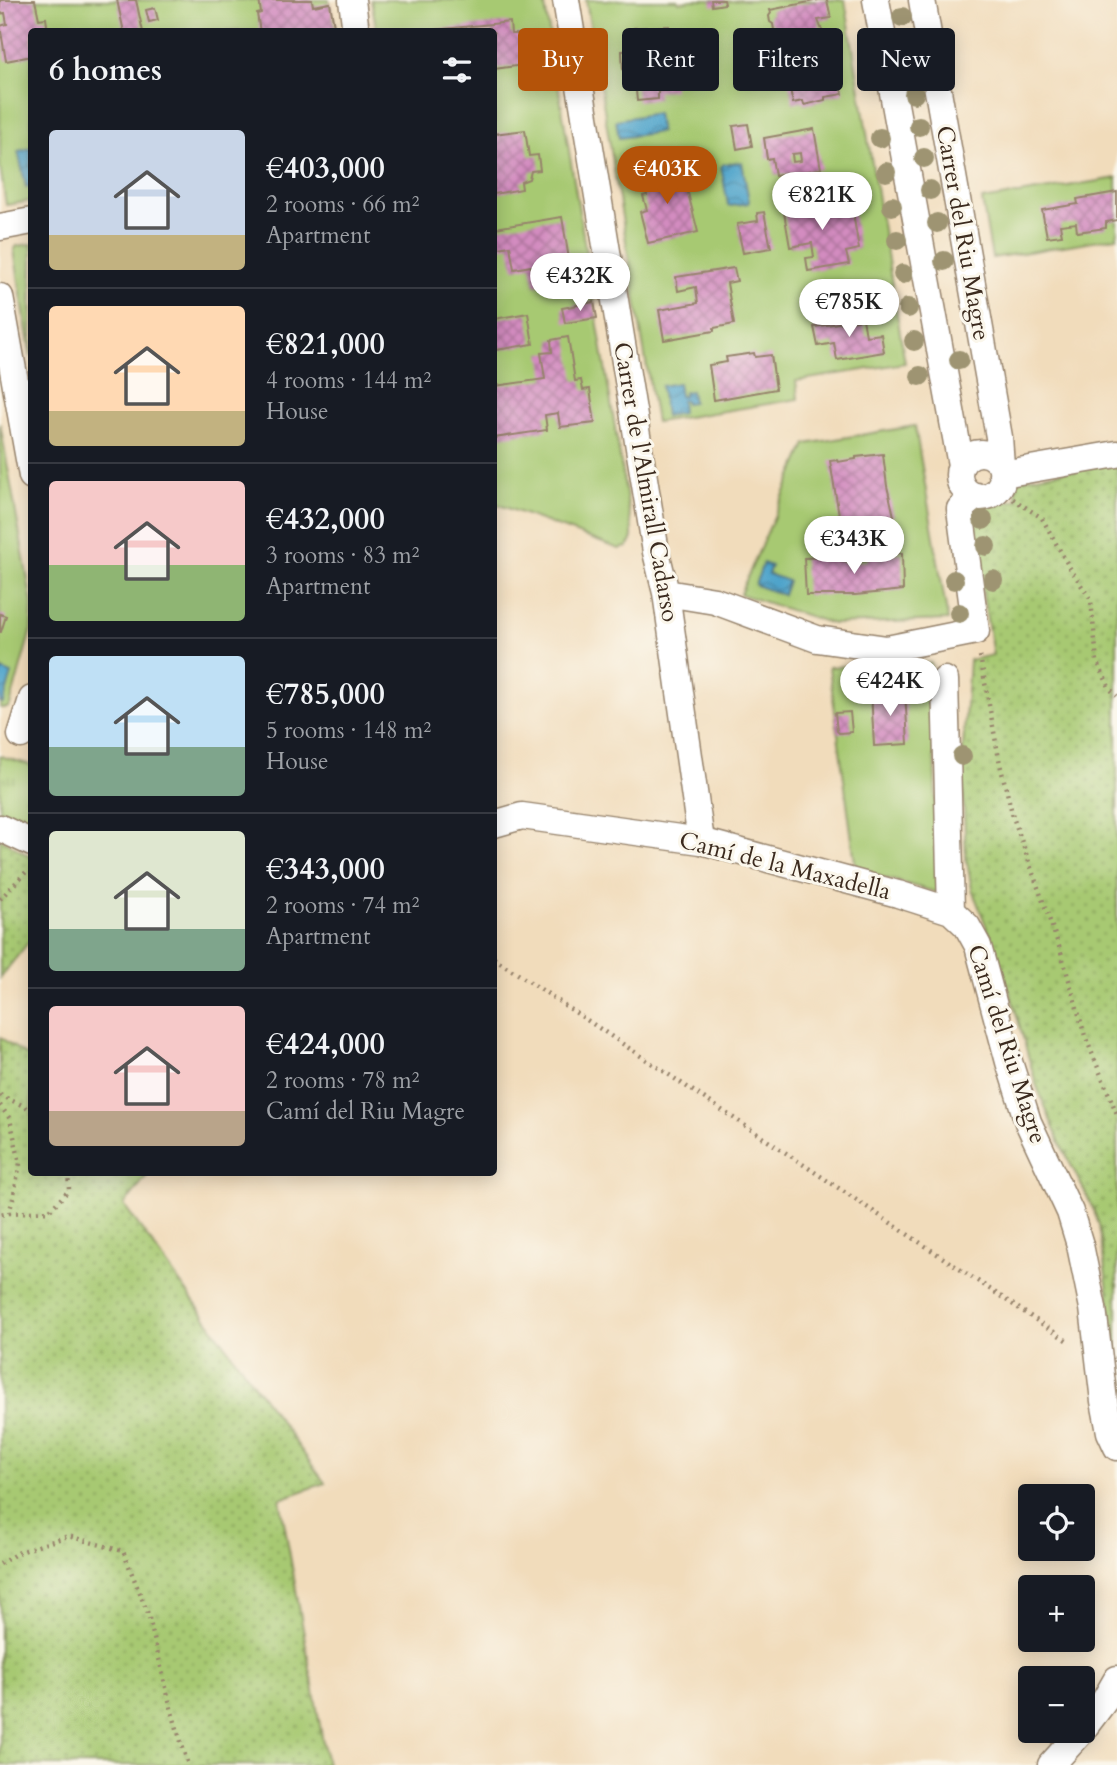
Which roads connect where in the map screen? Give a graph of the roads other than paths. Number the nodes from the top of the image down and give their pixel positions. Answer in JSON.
{"nodes":[{"id":1,"x":352,"y":0,"type":"edge"},
{"id":2,"x":566,"y":0,"type":"edge"},
{"id":3,"x":876,"y":0,"type":"edge"},
{"id":4,"x":922,"y":0,"type":"edge"},
{"id":5,"x":356,"y":28,"type":"edge"},
{"id":6,"x":28,"y":223,"type":"edge"},
{"id":7,"x":0,"y":227,"type":"edge"},
{"id":8,"x":0,"y":297,"type":"edge"},
{"id":9,"x":28,"y":454,"type":"edge"},
{"id":10,"x":1117,"y":454,"type":"edge"},
{"id":11,"x":961,"y":465,"type":"junction"},
{"id":12,"x":994,"y":481,"type":"junction"},
{"id":13,"x":666,"y":593,"type":"junction"},
{"id":14,"x":945,"y":680,"type":"dead end"},
{"id":15,"x":28,"y":708,"type":"edge"},
{"id":16,"x":17,"y":734,"type":"edge"},
{"id":17,"x":497,"y":823,"type":"edge"},
{"id":18,"x":0,"y":828,"type":"edge"},
{"id":19,"x":28,"y":841,"type":"edge"},
{"id":20,"x":701,"y":841,"type":"junction"},
{"id":21,"x":951,"y":911,"type":"junction"},
{"id":22,"x":1117,"y":1447,"type":"edge"},
{"id":23,"x":1117,"y":1679,"type":"edge"},
{"id":24,"x":1095,"y":1714,"type":"edge"},
{"id":25,"x":1071,"y":1743,"type":"edge"},
{"id":26,"x":1051,"y":1765,"type":"edge"}],
"edges":[{"from":1,"to":5,"type":"street"},
{"from":2,"to":13,"type":"street","name":"Carrer de l'Almirall Cadarso"},
{"from":3,"to":11,"type":"street","name":"Carrer del Riu Magre"},
{"from":4,"to":12,"type":"street","name":"Carrer del Riu Magre"},
{"from":6,"to":7,"type":"street"},
{"from":8,"to":9,"type":"street"},
{"from":10,"to":12,"type":"street"},
{"from":11,"to":12,"type":"street"},
{"from":11,"to":12,"type":"street"},
{"from":12,"to":13,"type":"street"},
{"from":13,"to":20,"type":"street","name":"Carrer de l'Almirall Cadarso"},
{"from":14,"to":21,"type":"street"},
{"from":15,"to":16,"type":"street"},
{"from":17,"to":20,"type":"street","name":"Camí de la Maxadella"},
{"from":18,"to":19,"type":"street"},
{"from":20,"to":21,"type":"street","name":"Camí de la Maxadella"},
{"from":21,"to":22,"type":"street","name":"Camí del Riu Magre"},
{"from":23,"to":24,"type":"street"},
{"from":25,"to":26,"type":"street"}]}
